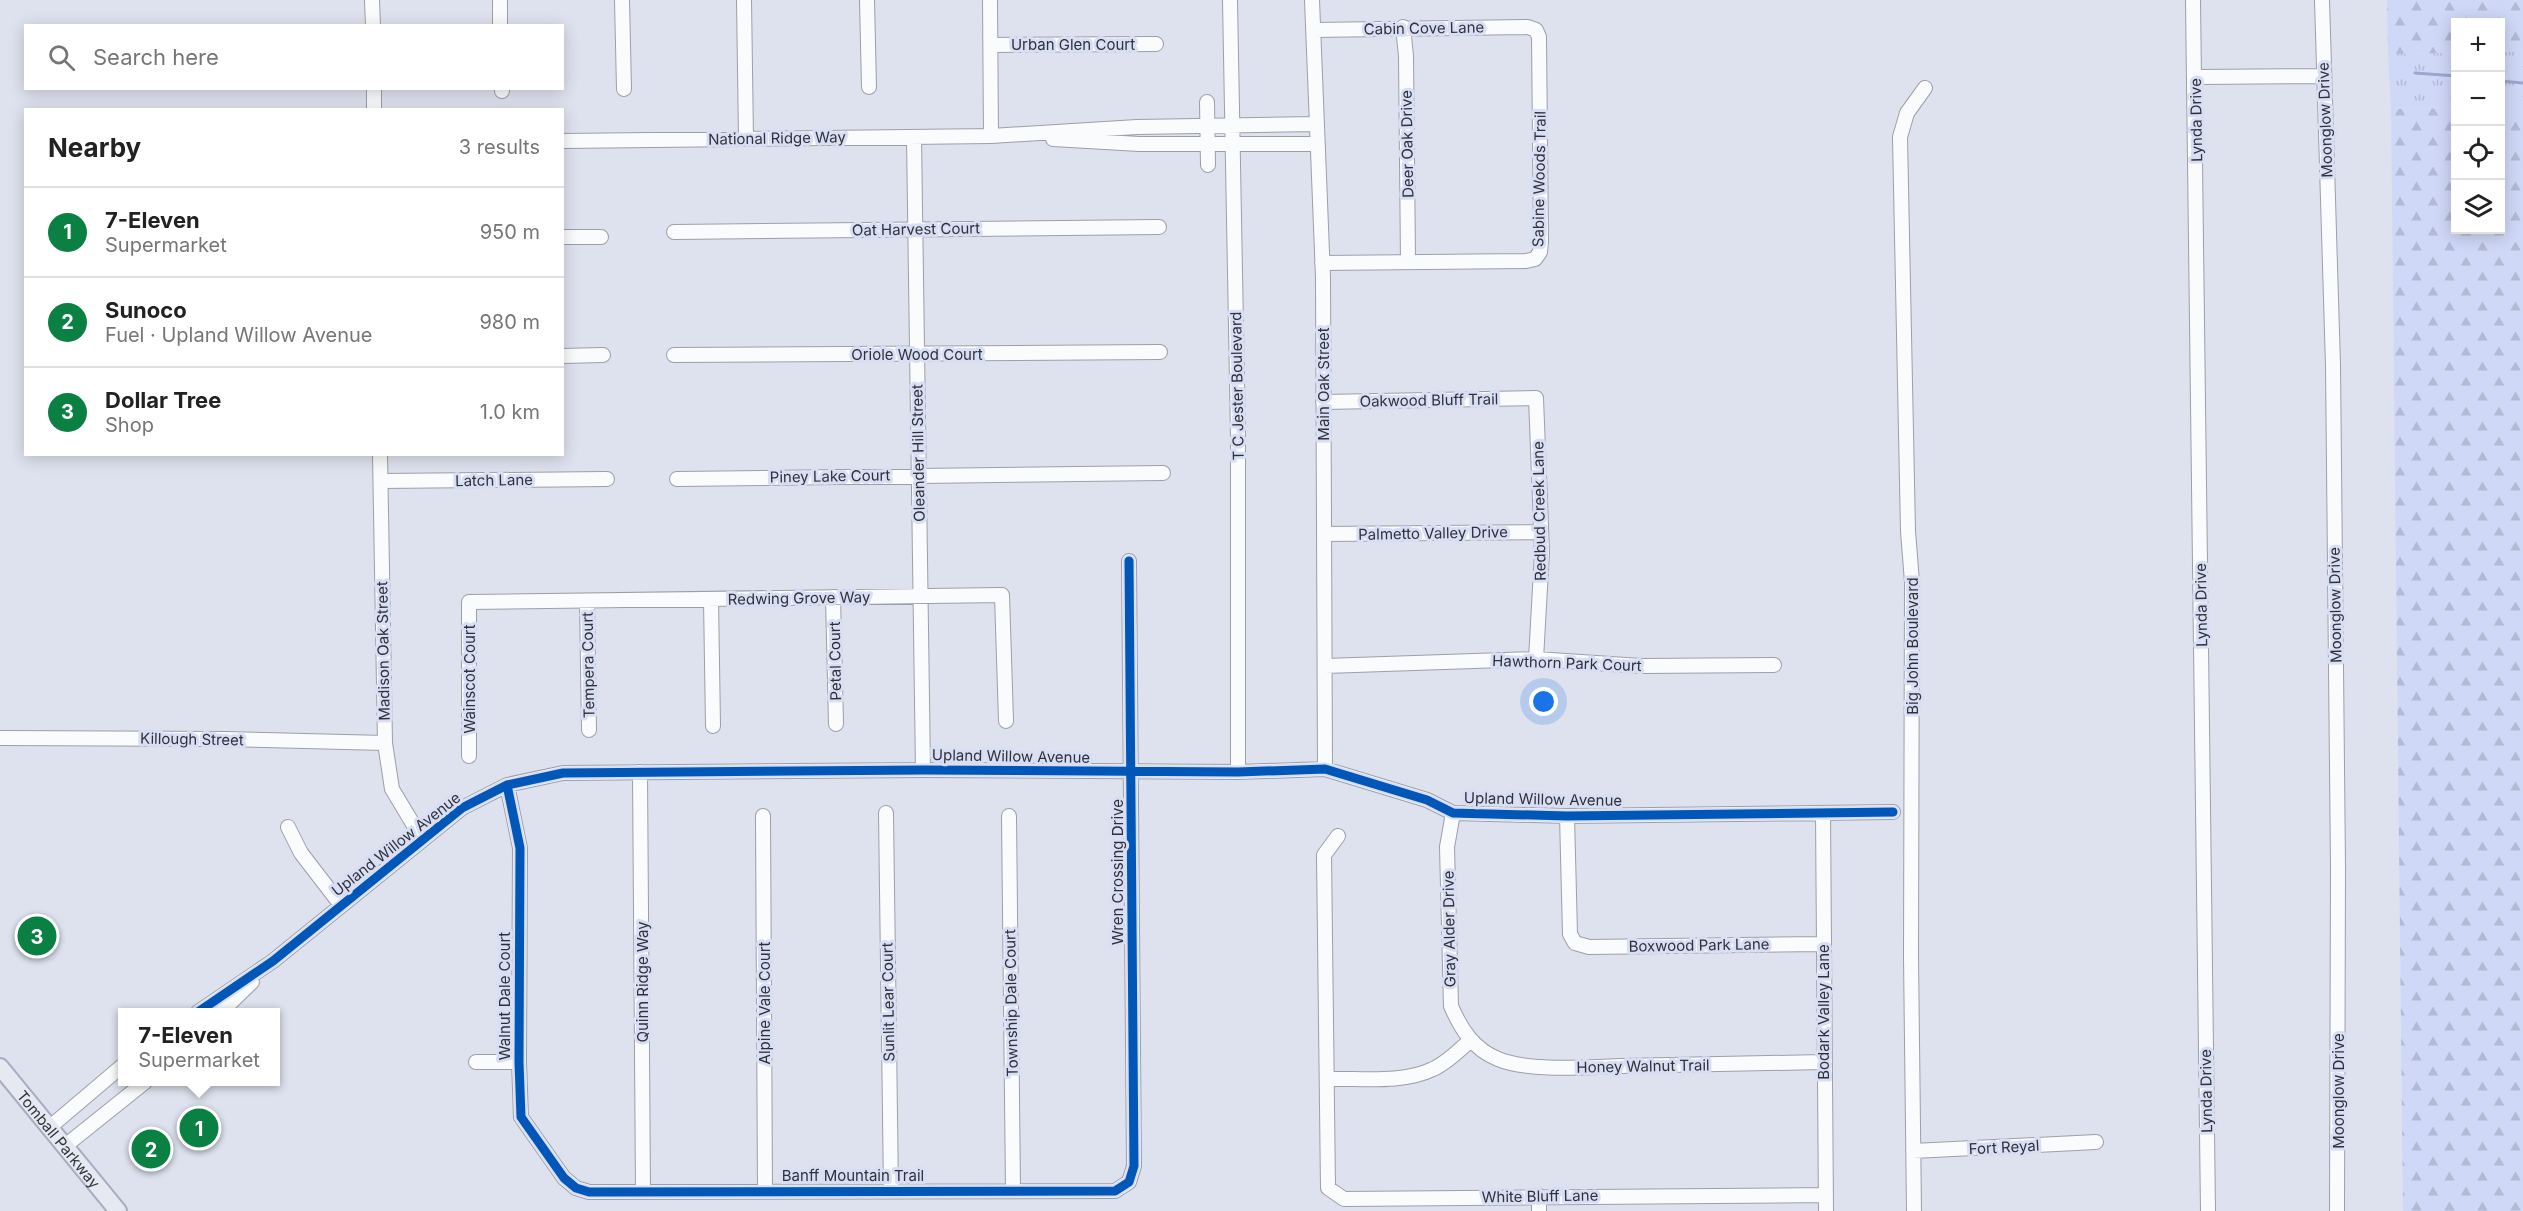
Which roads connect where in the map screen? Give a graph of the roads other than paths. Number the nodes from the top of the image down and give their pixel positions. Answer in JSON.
{"nodes":[{"id":1,"x":372,"y":0,"type":"edge"},
{"id":2,"x":500,"y":0,"type":"edge"},
{"id":3,"x":622,"y":0,"type":"edge"},
{"id":4,"x":744,"y":0,"type":"edge"},
{"id":5,"x":867,"y":0,"type":"edge"},
{"id":6,"x":990,"y":0,"type":"edge"},
{"id":7,"x":1230,"y":0,"type":"edge"},
{"id":8,"x":1312,"y":0,"type":"edge"},
{"id":9,"x":2193,"y":0,"type":"edge"},
{"id":10,"x":2322,"y":0,"type":"edge"},
{"id":11,"x":373,"y":24,"type":"edge"},
{"id":12,"x":500,"y":24,"type":"edge"},
{"id":13,"x":1403,"y":27,"type":"junction"},
{"id":14,"x":1313,"y":30,"type":"junction"},
{"id":15,"x":1536,"y":30,"type":"joint"},
{"id":16,"x":1156,"y":44,"type":"dead end"},
{"id":17,"x":991,"y":45,"type":"junction"},
{"id":18,"x":2323,"y":76,"type":"junction"},
{"id":19,"x":2196,"y":77,"type":"junction"},
{"id":20,"x":869,"y":87,"type":"dead end"},
{"id":21,"x":1925,"y":88,"type":"dead end"},
{"id":22,"x":624,"y":89,"type":"dead end"},
{"id":23,"x":374,"y":90,"type":"edge"},
{"id":24,"x":1207,"y":102,"type":"dead end"},
{"id":25,"x":374,"y":108,"type":"edge"},
{"id":26,"x":1317,"y":124,"type":"junction"},
{"id":27,"x":1207,"y":126,"type":"junction"},
{"id":28,"x":1232,"y":126,"type":"junction"},
{"id":29,"x":992,"y":136,"type":"junction"},
{"id":30,"x":914,"y":137,"type":"junction"},
{"id":31,"x":746,"y":138,"type":"junction"},
{"id":32,"x":564,"y":141,"type":"edge"},
{"id":33,"x":1208,"y":144,"type":"junction"},
{"id":34,"x":1233,"y":144,"type":"junction"},
{"id":35,"x":1317,"y":144,"type":"junction"},
{"id":36,"x":1208,"y":165,"type":"dead end"},
{"id":37,"x":1159,"y":227,"type":"dead end"},
{"id":38,"x":915,"y":229,"type":"junction"},
{"id":39,"x":674,"y":232,"type":"dead end"},
{"id":40,"x":564,"y":237,"type":"edge"},
{"id":41,"x":601,"y":237,"type":"dead end"},
{"id":42,"x":1408,"y":261,"type":"junction"},
{"id":43,"x":1322,"y":263,"type":"junction"},
{"id":44,"x":1160,"y":352,"type":"dead end"},
{"id":45,"x":917,"y":353,"type":"junction"},
{"id":46,"x":603,"y":355,"type":"dead end"},
{"id":47,"x":674,"y":355,"type":"dead end"},
{"id":48,"x":564,"y":356,"type":"edge"},
{"id":49,"x":1536,"y":398,"type":"joint"},
{"id":50,"x":1323,"y":402,"type":"junction"},
{"id":51,"x":380,"y":456,"type":"edge"},
{"id":52,"x":1162,"y":473,"type":"dead end"},
{"id":53,"x":918,"y":475,"type":"junction"},
{"id":54,"x":607,"y":478,"type":"dead end"},
{"id":55,"x":677,"y":478,"type":"dead end"},
{"id":56,"x":381,"y":481,"type":"junction"},
{"id":57,"x":1541,"y":532,"type":"junction"},
{"id":58,"x":1324,"y":534,"type":"junction"},
{"id":59,"x":1129,"y":561,"type":"dead end"},
{"id":60,"x":919,"y":596,"type":"junction"},
{"id":61,"x":833,"y":597,"type":"junction"},
{"id":62,"x":711,"y":599,"type":"junction"},
{"id":63,"x":587,"y":600,"type":"junction"},
{"id":64,"x":469,"y":602,"type":"joint"},
{"id":65,"x":1536,"y":659,"type":"junction"},
{"id":66,"x":1774,"y":665,"type":"dead end"},
{"id":67,"x":1325,"y":666,"type":"junction"},
{"id":68,"x":1006,"y":721,"type":"dead end"},
{"id":69,"x":836,"y":724,"type":"dead end"},
{"id":70,"x":713,"y":726,"type":"dead end"},
{"id":71,"x":589,"y":730,"type":"dead end"},
{"id":72,"x":0,"y":738,"type":"edge"},
{"id":73,"x":385,"y":743,"type":"junction"},
{"id":74,"x":470,"y":756,"type":"dead end"},
{"id":75,"x":1325,"y":769,"type":"junction"},
{"id":76,"x":923,"y":770,"type":"junction"},
{"id":77,"x":640,"y":772,"type":"junction"},
{"id":78,"x":1238,"y":772,"type":"junction"},
{"id":79,"x":1131,"y":773,"type":"junction"},
{"id":80,"x":507,"y":785,"type":"junction"},
{"id":81,"x":1893,"y":812,"type":"dead end"},
{"id":82,"x":886,"y":813,"type":"dead end"},
{"id":83,"x":1453,"y":813,"type":"junction"},
{"id":84,"x":1823,"y":813,"type":"junction"},
{"id":85,"x":763,"y":816,"type":"dead end"},
{"id":86,"x":1009,"y":816,"type":"dead end"},
{"id":87,"x":1567,"y":816,"type":"junction"},
{"id":88,"x":288,"y":826,"type":"dead end"},
{"id":89,"x":1338,"y":836,"type":"dead end"},
{"id":90,"x":422,"y":839,"type":"junction"},
{"id":91,"x":341,"y":906,"type":"junction"},
{"id":92,"x":1823,"y":944,"type":"junction"},
{"id":93,"x":273,"y":961,"type":"junction"},
{"id":94,"x":204,"y":1008,"type":"edge"},
{"id":95,"x":225,"y":1008,"type":"edge"},
{"id":96,"x":1471,"y":1041,"type":"junction"},
{"id":97,"x":476,"y":1062,"type":"dead end"},
{"id":98,"x":519,"y":1062,"type":"junction"},
{"id":99,"x":1823,"y":1062,"type":"junction"},
{"id":100,"x":0,"y":1067,"type":"edge"},
{"id":101,"x":118,"y":1070,"type":"edge"},
{"id":102,"x":1327,"y":1079,"type":"junction"},
{"id":103,"x":140,"y":1086,"type":"edge"},
{"id":104,"x":50,"y":1127,"type":"junction"},
{"id":105,"x":2096,"y":1142,"type":"dead end"},
{"id":106,"x":65,"y":1146,"type":"junction"},
{"id":107,"x":1913,"y":1151,"type":"junction"},
{"id":108,"x":1129,"y":1182,"type":"joint"},
{"id":109,"x":576,"y":1188,"type":"joint"},
{"id":110,"x":891,"y":1190,"type":"junction"},
{"id":111,"x":1013,"y":1190,"type":"junction"},
{"id":112,"x":765,"y":1191,"type":"junction"},
{"id":113,"x":643,"y":1192,"type":"junction"},
{"id":114,"x":1826,"y":1195,"type":"junction"},
{"id":115,"x":1539,"y":1196,"type":"junction"},
{"id":116,"x":118,"y":1211,"type":"edge"},
{"id":117,"x":1539,"y":1211,"type":"edge"},
{"id":118,"x":1826,"y":1211,"type":"edge"},
{"id":119,"x":1914,"y":1211,"type":"edge"},
{"id":120,"x":2208,"y":1211,"type":"edge"},
{"id":121,"x":2337,"y":1211,"type":"edge"}],
"edges":[{"from":1,"to":11,"type":"street"},
{"from":2,"to":12,"type":"street"},
{"from":3,"to":22,"type":"street"},
{"from":4,"to":31,"type":"street"},
{"from":5,"to":20,"type":"street"},
{"from":6,"to":17,"type":"street"},
{"from":7,"to":28,"type":"street","name":"T C Jester Boulevard"},
{"from":8,"to":14,"type":"street","name":"Main Oak Street"},
{"from":9,"to":19,"type":"street","name":"Lynda Drive"},
{"from":10,"to":18,"type":"street","name":"Moonglow Drive"},
{"from":13,"to":14,"type":"street","name":"Cabin Cove Lane"},
{"from":13,"to":15,"type":"street","name":"Cabin Cove Lane"},
{"from":13,"to":42,"type":"street","name":"Deer Oak Drive"},
{"from":14,"to":26,"type":"street","name":"Main Oak Street"},
{"from":15,"to":42,"type":"street","name":"Sabine Woods Trail"},
{"from":16,"to":17,"type":"street","name":"Urban Glen Court"},
{"from":17,"to":29,"type":"street"},
{"from":18,"to":19,"type":"street"},
{"from":18,"to":121,"type":"street","name":"Moonglow Drive"},
{"from":19,"to":120,"type":"street","name":"Lynda Drive"},
{"from":21,"to":107,"type":"street","name":"Big John Boulevard"},
{"from":23,"to":25,"type":"street"},
{"from":24,"to":27,"type":"street"},
{"from":26,"to":28,"type":"street","name":"National Ridge Way"},
{"from":26,"to":35,"type":"street","name":"Main Oak Street"},
{"from":27,"to":28,"type":"street","name":"National Ridge Way"},
{"from":27,"to":29,"type":"street","name":"National Ridge Way"},
{"from":27,"to":33,"type":"street"},
{"from":28,"to":34,"type":"street","name":"T C Jester Boulevard"},
{"from":29,"to":30,"type":"street","name":"National Ridge Way"},
{"from":29,"to":33,"type":"street","name":"National Ridge Way"},
{"from":30,"to":31,"type":"street","name":"National Ridge Way"},
{"from":30,"to":38,"type":"street","name":"Oleander Hill Street"},
{"from":31,"to":32,"type":"street","name":"National Ridge Way"},
{"from":33,"to":34,"type":"street","name":"National Ridge Way"},
{"from":33,"to":36,"type":"street"},
{"from":34,"to":35,"type":"street","name":"National Ridge Way"},
{"from":34,"to":78,"type":"street","name":"T C Jester Boulevard"},
{"from":35,"to":43,"type":"street","name":"Main Oak Street"},
{"from":37,"to":38,"type":"street","name":"Oat Harvest Court"},
{"from":38,"to":39,"type":"street","name":"Oat Harvest Court"},
{"from":38,"to":45,"type":"street","name":"Oleander Hill Street"},
{"from":40,"to":41,"type":"street"},
{"from":42,"to":43,"type":"street","name":"Sabine Woods Trail"},
{"from":43,"to":50,"type":"street","name":"Main Oak Street"},
{"from":44,"to":45,"type":"street","name":"Oriole Wood Court"},
{"from":45,"to":47,"type":"street","name":"Oriole Wood Court"},
{"from":45,"to":53,"type":"street","name":"Oleander Hill Street"},
{"from":46,"to":48,"type":"street"},
{"from":49,"to":50,"type":"street","name":"Oakwood Bluff Trail"},
{"from":49,"to":57,"type":"street","name":"Redbud Creek Lane"},
{"from":50,"to":58,"type":"street","name":"Main Oak Street"},
{"from":51,"to":56,"type":"street","name":"Madison Oak Street"},
{"from":52,"to":53,"type":"street","name":"Piney Lake Court"},
{"from":53,"to":55,"type":"street","name":"Piney Lake Court"},
{"from":53,"to":60,"type":"street","name":"Oleander Hill Street"},
{"from":54,"to":56,"type":"street","name":"Latch Lane"},
{"from":56,"to":73,"type":"street","name":"Madison Oak Street"},
{"from":57,"to":58,"type":"street","name":"Palmetto Valley Drive"},
{"from":57,"to":65,"type":"street","name":"Redbud Creek Lane"},
{"from":58,"to":67,"type":"street","name":"Main Oak Street"},
{"from":59,"to":79,"type":"street","name":"Wren Crossing Drive"},
{"from":60,"to":61,"type":"street","name":"Redwing Grove Way"},
{"from":60,"to":68,"type":"street","name":"Redwing Grove Way"},
{"from":60,"to":76,"type":"street","name":"Oleander Hill Street"},
{"from":61,"to":62,"type":"street","name":"Redwing Grove Way"},
{"from":61,"to":69,"type":"street","name":"Petal Court"},
{"from":62,"to":63,"type":"street","name":"Redwing Grove Way"},
{"from":62,"to":70,"type":"street"},
{"from":63,"to":64,"type":"street","name":"Redwing Grove Way"},
{"from":63,"to":71,"type":"street","name":"Tempera Court"},
{"from":64,"to":74,"type":"street","name":"Wainscot Court"},
{"from":65,"to":66,"type":"street","name":"Hawthorn Park Court"},
{"from":65,"to":67,"type":"street","name":"Hawthorn Park Court"},
{"from":67,"to":75,"type":"street","name":"Main Oak Street"},
{"from":72,"to":73,"type":"street","name":"Killough Street"},
{"from":73,"to":90,"type":"street","name":"Madison Oak Street"},
{"from":75,"to":78,"type":"street","name":"Upland Willow Avenue"},
{"from":75,"to":83,"type":"street","name":"Upland Willow Avenue"},
{"from":76,"to":77,"type":"street","name":"Upland Willow Avenue"},
{"from":76,"to":79,"type":"street","name":"Upland Willow Avenue"},
{"from":77,"to":80,"type":"street","name":"Upland Willow Avenue"},
{"from":77,"to":113,"type":"street","name":"Quinn Ridge Way"},
{"from":78,"to":79,"type":"street","name":"Upland Willow Avenue"},
{"from":79,"to":108,"type":"street","name":"Wren Crossing Drive"},
{"from":80,"to":90,"type":"street","name":"Upland Willow Avenue"},
{"from":80,"to":98,"type":"street","name":"Walnut Dale Court"},
{"from":81,"to":84,"type":"street","name":"Upland Willow Avenue"},
{"from":82,"to":110,"type":"street","name":"Sunlit Lear Court"},
{"from":83,"to":87,"type":"street","name":"Upland Willow Avenue"},
{"from":83,"to":96,"type":"street","name":"Gray Alder Drive"},
{"from":84,"to":87,"type":"street","name":"Upland Willow Avenue"},
{"from":84,"to":92,"type":"street","name":"Bodark Valley Lane"},
{"from":85,"to":112,"type":"street","name":"Alpine Vale Court"},
{"from":86,"to":111,"type":"street","name":"Township Dale Court"},
{"from":87,"to":92,"type":"street","name":"Boxwood Park Lane"},
{"from":88,"to":91,"type":"street"},
{"from":89,"to":102,"type":"street","name":"White Bluff Lane"},
{"from":90,"to":91,"type":"street","name":"Upland Willow Avenue"},
{"from":91,"to":93,"type":"street","name":"Upland Willow Avenue"},
{"from":92,"to":99,"type":"street","name":"Bodark Valley Lane"},
{"from":93,"to":94,"type":"street","name":"Upland Willow Avenue"},
{"from":93,"to":95,"type":"street","name":"Upland Willow Avenue"},
{"from":96,"to":99,"type":"street","name":"Honey Walnut Trail"},
{"from":96,"to":102,"type":"street"},
{"from":97,"to":98,"type":"street"},
{"from":98,"to":109,"type":"street","name":"Walnut Dale Court"},
{"from":99,"to":114,"type":"street","name":"Bodark Valley Lane"},
{"from":100,"to":104,"type":"main road","name":"Tomball Parkway"},
{"from":101,"to":104,"type":"street"},
{"from":102,"to":115,"type":"street","name":"White Bluff Lane"},
{"from":103,"to":106,"type":"street"},
{"from":104,"to":106,"type":"main road","name":"Tomball Parkway"},
{"from":105,"to":107,"type":"street","name":"Fort Reyal"},
{"from":106,"to":116,"type":"main road","name":"Tomball Parkway"},
{"from":107,"to":119,"type":"street","name":"Big John Boulevard"},
{"from":108,"to":111,"type":"street","name":"Banff Mountain Trail"},
{"from":109,"to":113,"type":"street","name":"Banff Mountain Trail"},
{"from":110,"to":111,"type":"street","name":"Banff Mountain Trail"},
{"from":110,"to":112,"type":"street","name":"Banff Mountain Trail"},
{"from":112,"to":113,"type":"street","name":"Banff Mountain Trail"},
{"from":114,"to":115,"type":"street","name":"White Bluff Lane"},
{"from":114,"to":118,"type":"street","name":"Bodark Valley Lane"},
{"from":115,"to":117,"type":"street"}]}
